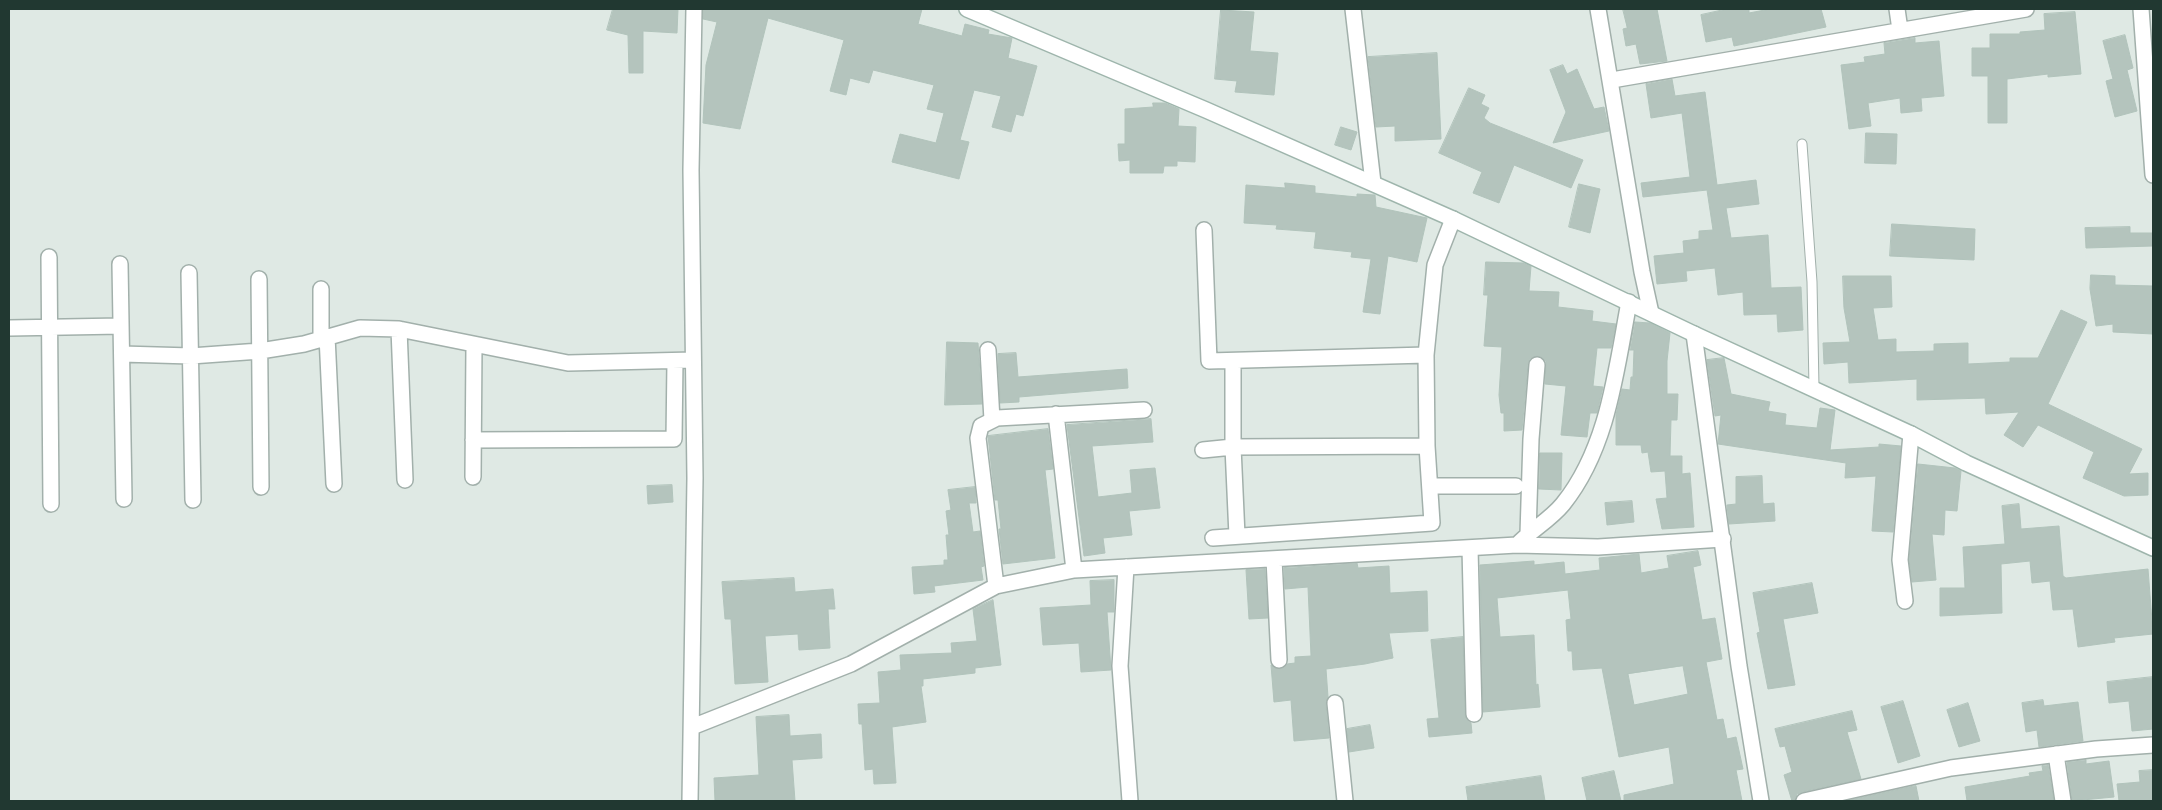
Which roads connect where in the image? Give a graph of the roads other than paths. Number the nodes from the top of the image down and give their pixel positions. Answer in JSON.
{"nodes":[{"id":1,"x":694,"y":9,"type":"edge"},
{"id":2,"x":967,"y":9,"type":"edge"},
{"id":3,"x":1353,"y":9,"type":"edge"},
{"id":4,"x":1598,"y":9,"type":"edge"},
{"id":5,"x":1897,"y":9,"type":"edge"},
{"id":6,"x":2026,"y":9,"type":"edge"},
{"id":7,"x":2141,"y":9,"type":"edge"},
{"id":8,"x":984,"y":12,"type":"edge"},
{"id":9,"x":1900,"y":30,"type":"junction"},
{"id":10,"x":1612,"y":80,"type":"junction"},
{"id":11,"x":1802,"y":144,"type":"dead end"},
{"id":12,"x":2153,"y":175,"type":"edge"},
{"id":13,"x":1373,"y":183,"type":"junction"},
{"id":14,"x":1453,"y":219,"type":"junction"},
{"id":15,"x":1204,"y":230,"type":"dead end"},
{"id":16,"x":49,"y":257,"type":"dead end"},
{"id":17,"x":120,"y":264,"type":"dead end"},
{"id":18,"x":190,"y":272,"type":"dead end"},
{"id":19,"x":259,"y":279,"type":"dead end"},
{"id":20,"x":321,"y":288,"type":"dead end"},
{"id":21,"x":1629,"y":302,"type":"junction"},
{"id":22,"x":1652,"y":313,"type":"junction"},
{"id":23,"x":121,"y":326,"type":"junction"},
{"id":24,"x":9,"y":328,"type":"edge"},
{"id":25,"x":50,"y":328,"type":"junction"},
{"id":26,"x":400,"y":329,"type":"junction"},
{"id":27,"x":1694,"y":334,"type":"junction"},
{"id":28,"x":324,"y":338,"type":"junction"},
{"id":29,"x":474,"y":345,"type":"junction"},
{"id":30,"x":988,"y":350,"type":"dead end"},
{"id":31,"x":260,"y":351,"type":"junction"},
{"id":32,"x":122,"y":354,"type":"junction"},
{"id":33,"x":1426,"y":355,"type":"junction"},
{"id":34,"x":191,"y":356,"type":"junction"},
{"id":35,"x":694,"y":360,"type":"junction"},
{"id":36,"x":675,"y":361,"type":"junction"},
{"id":37,"x":1233,"y":362,"type":"junction"},
{"id":38,"x":1537,"y":365,"type":"dead end"},
{"id":39,"x":1814,"y":388,"type":"junction"},
{"id":40,"x":1144,"y":410,"type":"dead end"},
{"id":41,"x":1056,"y":414,"type":"junction"},
{"id":42,"x":992,"y":420,"type":"junction"},
{"id":43,"x":1911,"y":434,"type":"junction"},
{"id":44,"x":473,"y":440,"type":"junction"},
{"id":45,"x":1428,"y":446,"type":"junction"},
{"id":46,"x":1233,"y":447,"type":"junction"},
{"id":47,"x":1204,"y":450,"type":"dead end"},
{"id":48,"x":473,"y":477,"type":"dead end"},
{"id":49,"x":405,"y":480,"type":"dead end"},
{"id":50,"x":334,"y":484,"type":"dead end"},
{"id":51,"x":1430,"y":486,"type":"junction"},
{"id":52,"x":1516,"y":486,"type":"dead end"},
{"id":53,"x":261,"y":487,"type":"dead end"},
{"id":54,"x":124,"y":499,"type":"dead end"},
{"id":55,"x":193,"y":500,"type":"dead end"},
{"id":56,"x":51,"y":504,"type":"dead end"},
{"id":57,"x":1528,"y":534,"type":"junction"},
{"id":58,"x":1237,"y":536,"type":"junction"},
{"id":59,"x":1213,"y":538,"type":"dead end"},
{"id":60,"x":1723,"y":539,"type":"junction"},
{"id":61,"x":1517,"y":545,"type":"junction"},
{"id":62,"x":1470,"y":548,"type":"junction"},
{"id":63,"x":2153,"y":548,"type":"edge"},
{"id":64,"x":1274,"y":559,"type":"junction"},
{"id":65,"x":1126,"y":567,"type":"junction"},
{"id":66,"x":1074,"y":570,"type":"junction"},
{"id":67,"x":996,"y":586,"type":"junction"},
{"id":68,"x":1905,"y":601,"type":"dead end"},
{"id":69,"x":1279,"y":660,"type":"dead end"},
{"id":70,"x":1335,"y":703,"type":"dead end"},
{"id":71,"x":1474,"y":714,"type":"dead end"},
{"id":72,"x":692,"y":727,"type":"junction"},
{"id":73,"x":2153,"y":745,"type":"edge"},
{"id":74,"x":2056,"y":754,"type":"junction"},
{"id":75,"x":690,"y":801,"type":"edge"},
{"id":76,"x":1130,"y":801,"type":"edge"},
{"id":77,"x":1345,"y":801,"type":"edge"},
{"id":78,"x":1761,"y":801,"type":"edge"},
{"id":79,"x":1804,"y":801,"type":"edge"},
{"id":80,"x":2063,"y":801,"type":"edge"}],
"edges":[{"from":1,"to":35,"type":"street"},
{"from":2,"to":8,"type":"street"},
{"from":3,"to":13,"type":"street"},
{"from":4,"to":10,"type":"street"},
{"from":5,"to":9,"type":"street"},
{"from":6,"to":9,"type":"street"},
{"from":7,"to":12,"type":"street"},
{"from":8,"to":13,"type":"street"},
{"from":9,"to":10,"type":"street"},
{"from":10,"to":22,"type":"street"},
{"from":11,"to":39,"type":"lane"},
{"from":13,"to":14,"type":"street"},
{"from":14,"to":21,"type":"street"},
{"from":14,"to":33,"type":"street"},
{"from":15,"to":37,"type":"street"},
{"from":16,"to":25,"type":"street"},
{"from":17,"to":23,"type":"street"},
{"from":18,"to":34,"type":"street"},
{"from":19,"to":31,"type":"street"},
{"from":20,"to":28,"type":"street"},
{"from":21,"to":22,"type":"street"},
{"from":21,"to":57,"type":"street"},
{"from":22,"to":27,"type":"street"},
{"from":23,"to":25,"type":"street"},
{"from":23,"to":32,"type":"street"},
{"from":24,"to":25,"type":"street"},
{"from":25,"to":56,"type":"street"},
{"from":26,"to":28,"type":"street"},
{"from":26,"to":29,"type":"street"},
{"from":26,"to":49,"type":"street"},
{"from":27,"to":39,"type":"street"},
{"from":27,"to":60,"type":"street"},
{"from":28,"to":31,"type":"street"},
{"from":28,"to":50,"type":"street"},
{"from":29,"to":36,"type":"street"},
{"from":29,"to":44,"type":"street"},
{"from":30,"to":42,"type":"street"},
{"from":31,"to":34,"type":"street"},
{"from":31,"to":53,"type":"street"},
{"from":32,"to":34,"type":"street"},
{"from":32,"to":54,"type":"street"},
{"from":33,"to":37,"type":"street"},
{"from":33,"to":45,"type":"street"},
{"from":34,"to":55,"type":"street"},
{"from":35,"to":36,"type":"street"},
{"from":35,"to":72,"type":"street"},
{"from":36,"to":44,"type":"street"},
{"from":37,"to":46,"type":"street"},
{"from":38,"to":57,"type":"street"},
{"from":39,"to":43,"type":"street"},
{"from":40,"to":41,"type":"street"},
{"from":41,"to":42,"type":"street"},
{"from":41,"to":66,"type":"street"},
{"from":42,"to":67,"type":"street"},
{"from":43,"to":63,"type":"street"},
{"from":43,"to":68,"type":"street"},
{"from":44,"to":48,"type":"street"},
{"from":45,"to":46,"type":"street"},
{"from":45,"to":51,"type":"street"},
{"from":46,"to":47,"type":"street"},
{"from":46,"to":58,"type":"street"},
{"from":51,"to":52,"type":"street"},
{"from":51,"to":58,"type":"street"},
{"from":57,"to":61,"type":"street"},
{"from":58,"to":59,"type":"street"},
{"from":60,"to":61,"type":"street"},
{"from":60,"to":78,"type":"street"},
{"from":61,"to":62,"type":"street"},
{"from":62,"to":64,"type":"street"},
{"from":62,"to":71,"type":"street"},
{"from":64,"to":65,"type":"street"},
{"from":64,"to":69,"type":"street"},
{"from":65,"to":66,"type":"street"},
{"from":65,"to":76,"type":"street"},
{"from":66,"to":67,"type":"street"},
{"from":67,"to":72,"type":"street"},
{"from":70,"to":77,"type":"street"},
{"from":72,"to":75,"type":"street"},
{"from":73,"to":74,"type":"street"},
{"from":74,"to":79,"type":"street"},
{"from":74,"to":80,"type":"street"}]}
